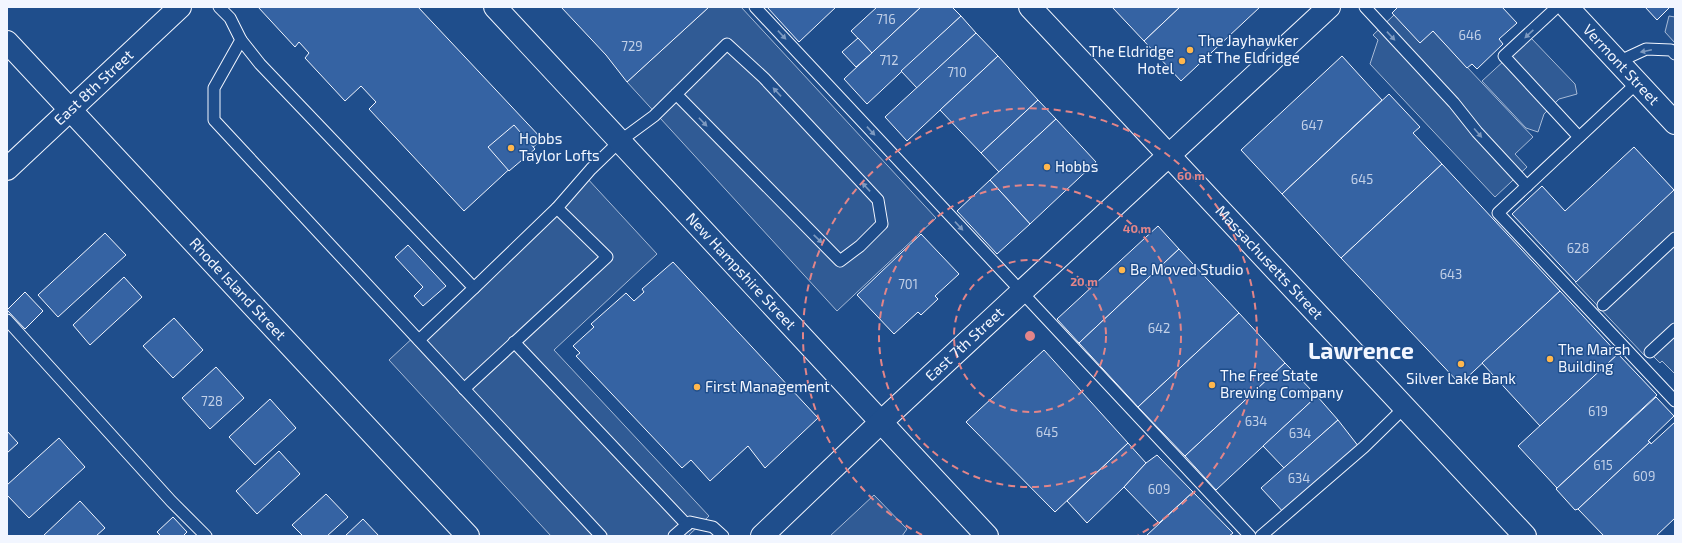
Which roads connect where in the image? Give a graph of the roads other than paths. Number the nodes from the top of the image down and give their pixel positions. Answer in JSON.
{"nodes":[{"id":1,"x":180,"y":7,"type":"edge"},
{"id":2,"x":220,"y":7,"type":"edge"},
{"id":3,"x":495,"y":7,"type":"edge"},
{"id":4,"x":755,"y":7,"type":"edge"},
{"id":5,"x":1030,"y":7,"type":"edge"},
{"id":6,"x":1365,"y":7,"type":"edge"},
{"id":7,"x":1557,"y":7,"type":"edge"},
{"id":8,"x":1567,"y":7,"type":"edge"},
{"id":9,"x":1321,"y":10,"type":"edge"},
{"id":10,"x":241,"y":40,"type":"junction"},
{"id":11,"x":7,"y":42,"type":"edge"},
{"id":12,"x":1675,"y":54,"type":"edge"},
{"id":13,"x":1618,"y":62,"type":"junction"},
{"id":14,"x":1638,"y":83,"type":"junction"},
{"id":15,"x":676,"y":94,"type":"junction"},
{"id":16,"x":71,"y":110,"type":"junction"},
{"id":17,"x":1675,"y":123,"type":"edge"},
{"id":18,"x":1580,"y":137,"type":"junction"},
{"id":19,"x":620,"y":141,"type":"junction"},
{"id":20,"x":1170,"y":156,"type":"junction"},
{"id":21,"x":7,"y":169,"type":"edge"},
{"id":22,"x":1527,"y":186,"type":"junction"},
{"id":23,"x":558,"y":208,"type":"junction"},
{"id":24,"x":1675,"y":238,"type":"edge"},
{"id":25,"x":474,"y":288,"type":"junction"},
{"id":26,"x":1022,"y":292,"type":"junction"},
{"id":27,"x":1603,"y":305,"type":"dead end"},
{"id":28,"x":7,"y":320,"type":"edge"},
{"id":29,"x":1675,"y":329,"type":"edge"},
{"id":30,"x":419,"y":340,"type":"junction"},
{"id":31,"x":514,"y":342,"type":"junction"},
{"id":32,"x":1650,"y":352,"type":"dead end"},
{"id":33,"x":464,"y":389,"type":"junction"},
{"id":34,"x":1675,"y":401,"type":"edge"},
{"id":35,"x":1404,"y":408,"type":"junction"},
{"id":36,"x":881,"y":422,"type":"junction"},
{"id":37,"x":687,"y":525,"type":"junction"},
{"id":38,"x":206,"y":536,"type":"edge"},
{"id":39,"x":468,"y":536,"type":"edge"},
{"id":40,"x":601,"y":536,"type":"edge"},
{"id":41,"x":674,"y":536,"type":"edge"},
{"id":42,"x":723,"y":536,"type":"edge"},
{"id":43,"x":762,"y":536,"type":"edge"},
{"id":44,"x":987,"y":536,"type":"edge"},
{"id":45,"x":1250,"y":536,"type":"edge"},
{"id":46,"x":1261,"y":536,"type":"edge"},
{"id":47,"x":1525,"y":536,"type":"edge"}],
"edges":[{"from":1,"to":16,"type":"street","name":"East 8th Street"},
{"from":2,"to":10,"type":"lane"},
{"from":3,"to":19,"type":"street","name":"New Hampshire Street"},
{"from":4,"to":26,"type":"lane","one_way":true},
{"from":5,"to":20,"type":"street","name":"Massachusetts Street"},
{"from":6,"to":22,"type":"lane","one_way":true},
{"from":7,"to":18,"type":"lane","one_way":true},
{"from":8,"to":13,"type":"street","name":"Vermont Street"},
{"from":9,"to":20,"type":"street","name":"East 7th Street"},
{"from":10,"to":25,"type":"lane"},
{"from":10,"to":30,"type":"lane"},
{"from":11,"to":16,"type":"street","name":"Rhode Island Street"},
{"from":12,"to":13,"type":"lane","one_way":true},
{"from":13,"to":14,"type":"street","name":"Vermont Street"},
{"from":14,"to":17,"type":"street","name":"Vermont Street"},
{"from":14,"to":18,"type":"lane"},
{"from":15,"to":15,"type":"lane","one_way":true},
{"from":15,"to":19,"type":"lane"},
{"from":16,"to":21,"type":"street","name":"East 8th Street"},
{"from":16,"to":39,"type":"street","name":"Rhode Island Street"},
{"from":18,"to":22,"type":"lane"},
{"from":19,"to":23,"type":"lane"},
{"from":19,"to":36,"type":"street","name":"New Hampshire Street"},
{"from":20,"to":26,"type":"street","name":"East 7th Street"},
{"from":20,"to":35,"type":"street","name":"Massachusetts Street"},
{"from":22,"to":34,"type":"lane"},
{"from":23,"to":25,"type":"lane"},
{"from":23,"to":31,"type":"lane"},
{"from":24,"to":27,"type":"lane"},
{"from":25,"to":30,"type":"lane"},
{"from":26,"to":36,"type":"street","name":"East 7th Street"},
{"from":26,"to":45,"type":"lane"},
{"from":28,"to":38,"type":"lane"},
{"from":29,"to":32,"type":"lane"},
{"from":30,"to":33,"type":"lane"},
{"from":31,"to":33,"type":"lane"},
{"from":31,"to":37,"type":"lane"},
{"from":33,"to":40,"type":"lane"},
{"from":35,"to":46,"type":"lane"},
{"from":35,"to":47,"type":"street","name":"Massachusetts Street"},
{"from":36,"to":43,"type":"street","name":"East 7th Street"},
{"from":36,"to":44,"type":"street","name":"New Hampshire Street"},
{"from":37,"to":41,"type":"lane"},
{"from":37,"to":42,"type":"lane"}]}
